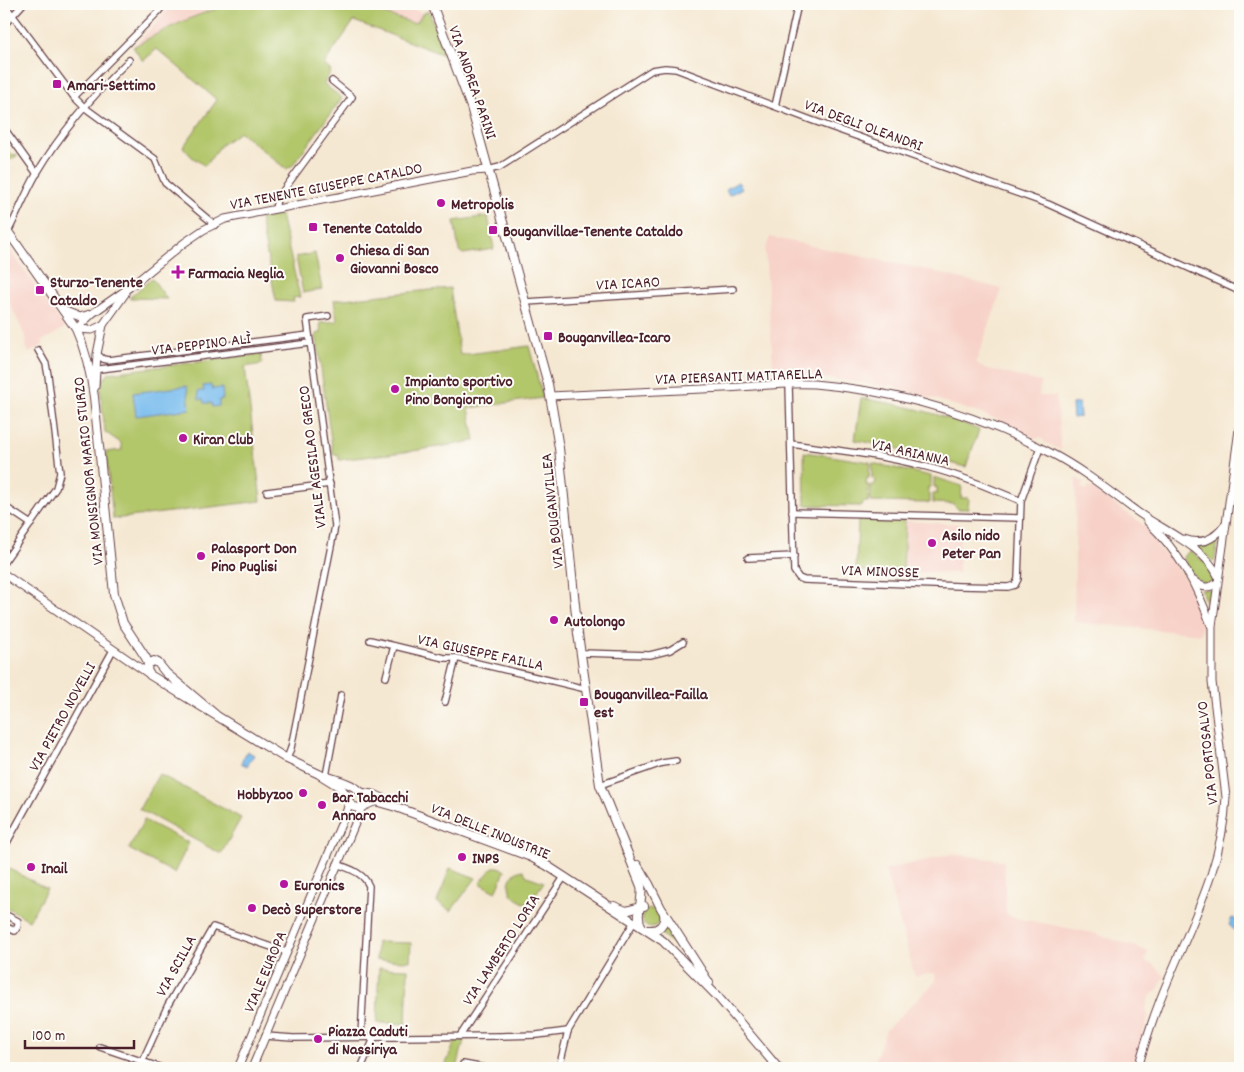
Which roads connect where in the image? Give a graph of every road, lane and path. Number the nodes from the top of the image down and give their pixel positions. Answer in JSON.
{"nodes":[{"id":1,"x":4,"y":4,"type":"edge"},
{"id":2,"x":23,"y":4,"type":"edge"},
{"id":3,"x":164,"y":4,"type":"edge"},
{"id":4,"x":432,"y":4,"type":"edge"},
{"id":5,"x":798,"y":4,"type":"edge"},
{"id":6,"x":13,"y":15,"type":"junction"},
{"id":7,"x":4,"y":25,"type":"edge"},
{"id":8,"x":130,"y":60,"type":"dead end"},
{"id":9,"x":332,"y":81,"type":"dead end"},
{"id":10,"x":74,"y":97,"type":"junction"},
{"id":11,"x":774,"y":106,"type":"junction"},
{"id":12,"x":84,"y":107,"type":"junction"},
{"id":13,"x":4,"y":128,"type":"edge"},
{"id":14,"x":488,"y":170,"type":"junction"},
{"id":15,"x":36,"y":174,"type":"junction"},
{"id":16,"x":275,"y":209,"type":"junction"},
{"id":17,"x":215,"y":225,"type":"junction"},
{"id":18,"x":6,"y":229,"type":"edge"},
{"id":19,"x":130,"y":287,"type":"junction"},
{"id":20,"x":733,"y":289,"type":"dead end"},
{"id":21,"x":1240,"y":293,"type":"edge"},
{"id":22,"x":526,"y":302,"type":"junction"},
{"id":23,"x":63,"y":310,"type":"junction"},
{"id":24,"x":93,"y":313,"type":"junction"},
{"id":25,"x":328,"y":316,"type":"dead end"},
{"id":26,"x":104,"y":325,"type":"junction"},
{"id":27,"x":76,"y":329,"type":"junction"},
{"id":28,"x":309,"y":335,"type":"junction"},
{"id":29,"x":310,"y":343,"type":"junction"},
{"id":30,"x":38,"y":350,"type":"dead end"},
{"id":31,"x":97,"y":354,"type":"junction"},
{"id":32,"x":93,"y":370,"type":"junction"},
{"id":33,"x":789,"y":385,"type":"junction"},
{"id":34,"x":550,"y":396,"type":"junction"},
{"id":35,"x":1240,"y":422,"type":"edge"},
{"id":36,"x":791,"y":444,"type":"junction"},
{"id":37,"x":1040,"y":448,"type":"junction"},
{"id":38,"x":330,"y":484,"type":"junction"},
{"id":39,"x":267,"y":492,"type":"dead end"},
{"id":40,"x":1021,"y":501,"type":"junction"},
{"id":41,"x":4,"y":506,"type":"edge"},
{"id":42,"x":792,"y":512,"type":"junction"},
{"id":43,"x":1139,"y":513,"type":"junction"},
{"id":44,"x":1020,"y":518,"type":"junction"},
{"id":45,"x":31,"y":524,"type":"junction"},
{"id":46,"x":1225,"y":524,"type":"junction"},
{"id":47,"x":1176,"y":536,"type":"junction"},
{"id":48,"x":794,"y":556,"type":"junction"},
{"id":49,"x":748,"y":558,"type":"dead end"},
{"id":50,"x":4,"y":562,"type":"edge"},
{"id":51,"x":4,"y":574,"type":"edge"},
{"id":52,"x":1217,"y":580,"type":"junction"},
{"id":53,"x":1193,"y":581,"type":"junction"},
{"id":54,"x":1212,"y":626,"type":"junction"},
{"id":55,"x":370,"y":640,"type":"dead end"},
{"id":56,"x":683,"y":642,"type":"dead end"},
{"id":57,"x":394,"y":646,"type":"junction"},
{"id":58,"x":113,"y":650,"type":"junction"},
{"id":59,"x":581,"y":653,"type":"junction"},
{"id":60,"x":456,"y":658,"type":"junction"},
{"id":61,"x":152,"y":668,"type":"junction"},
{"id":62,"x":386,"y":677,"type":"dead end"},
{"id":63,"x":586,"y":689,"type":"junction"},
{"id":64,"x":341,"y":694,"type":"dead end"},
{"id":65,"x":445,"y":702,"type":"dead end"},
{"id":66,"x":216,"y":715,"type":"junction"},
{"id":67,"x":287,"y":759,"type":"junction"},
{"id":68,"x":676,"y":761,"type":"dead end"},
{"id":69,"x":322,"y":775,"type":"junction"},
{"id":70,"x":600,"y":786,"type":"junction"},
{"id":71,"x":362,"y":792,"type":"junction"},
{"id":72,"x":349,"y":800,"type":"junction"},
{"id":73,"x":363,"y":806,"type":"junction"},
{"id":74,"x":396,"y":806,"type":"junction"},
{"id":75,"x":4,"y":848,"type":"edge"},
{"id":76,"x":627,"y":850,"type":"junction"},
{"id":77,"x":337,"y":864,"type":"junction"},
{"id":78,"x":564,"y":877,"type":"junction"},
{"id":79,"x":599,"y":899,"type":"junction"},
{"id":80,"x":642,"y":908,"type":"junction"},
{"id":81,"x":662,"y":910,"type":"junction"},
{"id":82,"x":4,"y":914,"type":"edge"},
{"id":83,"x":634,"y":922,"type":"junction"},
{"id":84,"x":4,"y":926,"type":"edge"},
{"id":85,"x":645,"y":928,"type":"junction"},
{"id":86,"x":286,"y":952,"type":"junction"},
{"id":87,"x":718,"y":997,"type":"junction"},
{"id":88,"x":568,"y":1031,"type":"junction"},
{"id":89,"x":265,"y":1036,"type":"junction"},
{"id":90,"x":361,"y":1036,"type":"junction"},
{"id":91,"x":375,"y":1036,"type":"junction"},
{"id":92,"x":460,"y":1036,"type":"junction"},
{"id":93,"x":100,"y":1048,"type":"dead end"},
{"id":94,"x":142,"y":1062,"type":"junction"},
{"id":95,"x":162,"y":1068,"type":"edge"},
{"id":96,"x":238,"y":1068,"type":"edge"},
{"id":97,"x":252,"y":1068,"type":"edge"},
{"id":98,"x":361,"y":1068,"type":"edge"},
{"id":99,"x":462,"y":1068,"type":"edge"},
{"id":100,"x":485,"y":1068,"type":"edge"},
{"id":101,"x":559,"y":1068,"type":"edge"},
{"id":102,"x":778,"y":1068,"type":"edge"},
{"id":103,"x":1138,"y":1068,"type":"edge"}],
"edges":[{"from":1,"to":6,"type":"street"},
{"from":2,"to":6,"type":"street"},
{"from":3,"to":10,"type":"street"},
{"from":4,"to":14,"type":"main road","name":"VIA ANDREA PARINI"},
{"from":5,"to":11,"type":"street"},
{"from":6,"to":7,"type":"street"},
{"from":6,"to":10,"type":"street"},
{"from":8,"to":12,"type":"street"},
{"from":9,"to":16,"type":"street"},
{"from":10,"to":12,"type":"street"},
{"from":11,"to":14,"type":"street","name":"VIA DEGLI OLEANDRI"},
{"from":11,"to":21,"type":"street","name":"VIA DEGLI OLEANDRI"},
{"from":12,"to":15,"type":"street"},
{"from":12,"to":17,"type":"street"},
{"from":13,"to":15,"type":"street"},
{"from":14,"to":16,"type":"street","name":"VIA TENENTE GIUSEPPE CATALDO"},
{"from":14,"to":22,"type":"main road","name":"VIA BOUGANVILLEA"},
{"from":15,"to":18,"type":"street"},
{"from":16,"to":17,"type":"street","name":"VIA TENENTE GIUSEPPE CATALDO"},
{"from":17,"to":19,"type":"street","name":"VIA TENENTE GIUSEPPE CATALDO"},
{"from":18,"to":23,"type":"main road","name":"VIA MONSIGNOR MARIO STURZO"},
{"from":19,"to":24,"type":"street"},
{"from":19,"to":26,"type":"street"},
{"from":20,"to":22,"type":"street","name":"VIA ICARO"},
{"from":22,"to":34,"type":"main road","name":"VIA BOUGANVILLEA"},
{"from":23,"to":24,"type":"street"},
{"from":23,"to":27,"type":"main road","name":"VIA MONSIGNOR MARIO STURZO"},
{"from":24,"to":27,"type":"street"},
{"from":25,"to":28,"type":"street","name":"VIALE AGESILAO GRECO"},
{"from":26,"to":27,"type":"street"},
{"from":26,"to":31,"type":"street"},
{"from":27,"to":32,"type":"main road","name":"VIA MONSIGNOR MARIO STURZO"},
{"from":28,"to":29,"type":"street","name":"VIALE AGESILAO GRECO"},
{"from":28,"to":31,"type":"street","name":"VIA PEPPINO ALÌ"},
{"from":29,"to":32,"type":"street","name":"VIA PEPPINO ALÌ"},
{"from":29,"to":38,"type":"street","name":"VIALE AGESILAO GRECO"},
{"from":30,"to":45,"type":"street"},
{"from":31,"to":32,"type":"street"},
{"from":32,"to":61,"type":"main road","name":"VIA MONSIGNOR MARIO STURZO"},
{"from":33,"to":34,"type":"street","name":"VIA PIERSANTI MATTARELLA"},
{"from":33,"to":36,"type":"street","name":"VIA MINOSSE"},
{"from":33,"to":37,"type":"street","name":"VIA PIERSANTI MATTARELLA"},
{"from":34,"to":59,"type":"main road","name":"VIA BOUGANVILLEA"},
{"from":35,"to":46,"type":"street","name":"VIA PORTOSALVO"},
{"from":36,"to":40,"type":"street","name":"VIA ARIANNA"},
{"from":36,"to":42,"type":"street","name":"VIA MINOSSE"},
{"from":37,"to":40,"type":"street","name":"VIA MINOSSE"},
{"from":37,"to":43,"type":"street","name":"VIA PIERSANTI MATTARELLA"},
{"from":38,"to":39,"type":"street"},
{"from":38,"to":67,"type":"street","name":"VIALE AGESILAO GRECO"},
{"from":40,"to":44,"type":"street","name":"VIA MINOSSE"},
{"from":41,"to":45,"type":"street"},
{"from":42,"to":44,"type":"street"},
{"from":42,"to":48,"type":"street","name":"VIA MINOSSE"},
{"from":43,"to":47,"type":"street"},
{"from":43,"to":53,"type":"street"},
{"from":44,"to":48,"type":"street","name":"VIA MINOSSE"},
{"from":45,"to":50,"type":"street"},
{"from":46,"to":47,"type":"street"},
{"from":46,"to":52,"type":"street","name":"VIA PORTOSALVO"},
{"from":47,"to":52,"type":"street"},
{"from":48,"to":49,"type":"street"},
{"from":51,"to":58,"type":"street"},
{"from":52,"to":53,"type":"street"},
{"from":52,"to":54,"type":"street","name":"VIA PORTOSALVO"},
{"from":53,"to":54,"type":"street"},
{"from":54,"to":103,"type":"street","name":"VIA PORTOSALVO"},
{"from":55,"to":57,"type":"street","name":"VIA GIUSEPPE FAILLA"},
{"from":56,"to":59,"type":"street"},
{"from":57,"to":60,"type":"street","name":"VIA GIUSEPPE FAILLA"},
{"from":57,"to":62,"type":"street"},
{"from":58,"to":61,"type":"street"},
{"from":58,"to":75,"type":"street","name":"VIA PIETRO NOVELLI"},
{"from":59,"to":63,"type":"main road","name":"VIA BOUGANVILLEA"},
{"from":60,"to":63,"type":"street","name":"VIA GIUSEPPE FAILLA"},
{"from":60,"to":65,"type":"street"},
{"from":61,"to":66,"type":"main road"},
{"from":61,"to":66,"type":"main road"},
{"from":63,"to":70,"type":"main road","name":"VIA BOUGANVILLEA"},
{"from":64,"to":69,"type":"street"},
{"from":66,"to":67,"type":"main road"},
{"from":67,"to":69,"type":"main road"},
{"from":68,"to":70,"type":"street"},
{"from":69,"to":71,"type":"main road"},
{"from":69,"to":72,"type":"main road"},
{"from":70,"to":76,"type":"main road","name":"VIA BOUGANVILLEA"},
{"from":71,"to":72,"type":"main road"},
{"from":71,"to":73,"type":"main road"},
{"from":71,"to":74,"type":"main road"},
{"from":72,"to":73,"type":"main road"},
{"from":72,"to":86,"type":"street","name":"VIALE EUROPA"},
{"from":73,"to":74,"type":"main road"},
{"from":73,"to":77,"type":"street","name":"VIALE EUROPA"},
{"from":74,"to":78,"type":"main road","name":"VIA DELLE INDUSTRIE"},
{"from":76,"to":80,"type":"main road"},
{"from":76,"to":81,"type":"main road"},
{"from":77,"to":89,"type":"street","name":"VIALE EUROPA"},
{"from":77,"to":90,"type":"street"},
{"from":78,"to":79,"type":"main road","name":"VIA DELLE INDUSTRIE"},
{"from":78,"to":92,"type":"street","name":"VIA LAMBERTO LORIA"},
{"from":79,"to":80,"type":"main road"},
{"from":79,"to":83,"type":"main road"},
{"from":80,"to":81,"type":"main road"},
{"from":80,"to":85,"type":"main road"},
{"from":81,"to":85,"type":"main road"},
{"from":81,"to":87,"type":"main road"},
{"from":82,"to":84,"type":"street"},
{"from":83,"to":85,"type":"main road"},
{"from":83,"to":88,"type":"street"},
{"from":85,"to":87,"type":"main road"},
{"from":86,"to":94,"type":"street","name":"VIA SCILLA"},
{"from":86,"to":96,"type":"street","name":"VIALE EUROPA"},
{"from":87,"to":102,"type":"main road"},
{"from":88,"to":92,"type":"street"},
{"from":88,"to":101,"type":"street"},
{"from":89,"to":90,"type":"street"},
{"from":89,"to":97,"type":"street","name":"VIALE EUROPA"},
{"from":90,"to":91,"type":"street"},
{"from":91,"to":92,"type":"street"},
{"from":91,"to":98,"type":"street"},
{"from":93,"to":94,"type":"street"},
{"from":94,"to":95,"type":"street"},
{"from":99,"to":100,"type":"street"}]}
